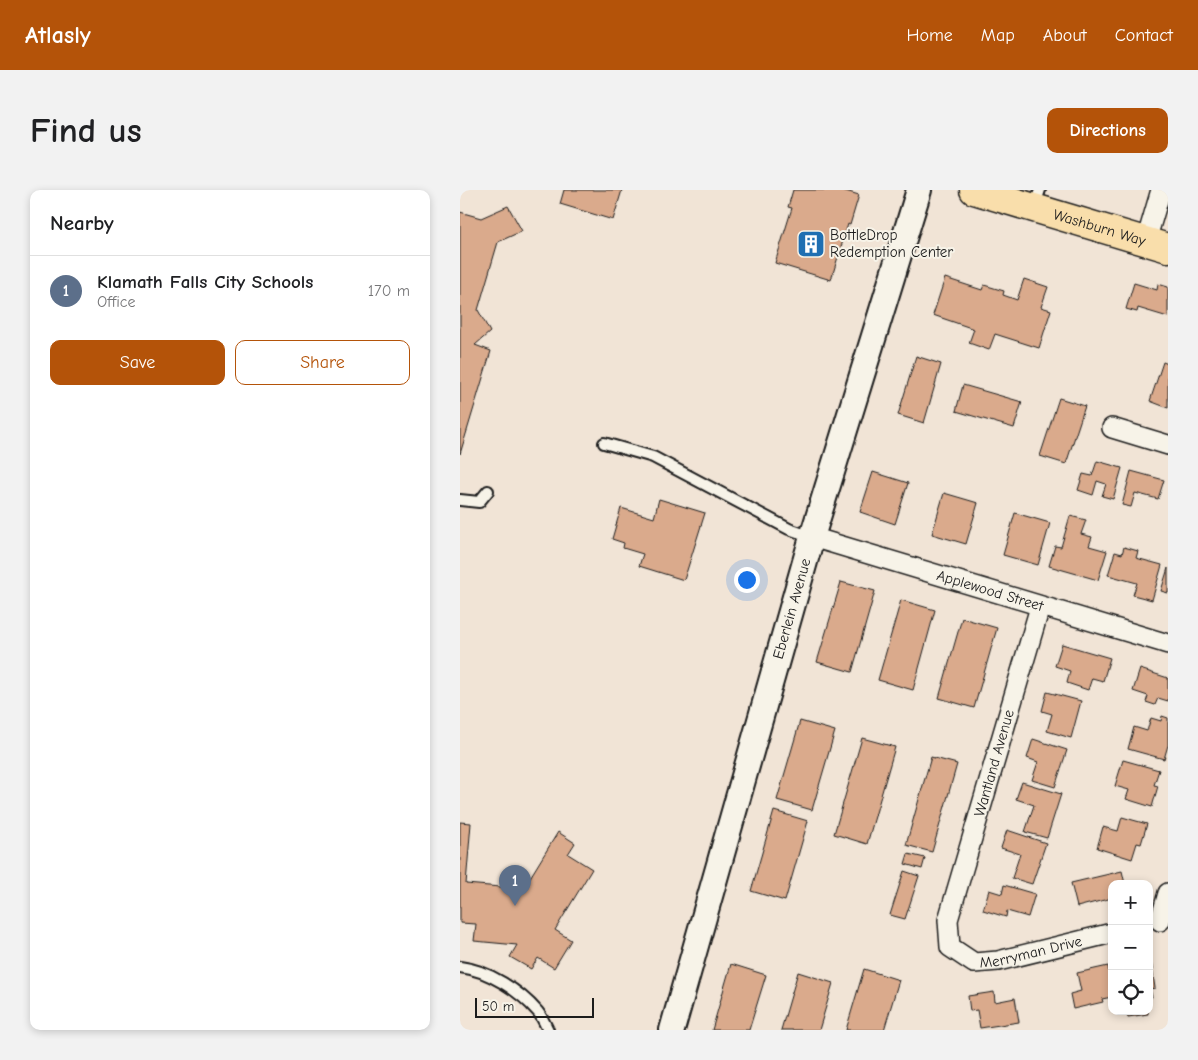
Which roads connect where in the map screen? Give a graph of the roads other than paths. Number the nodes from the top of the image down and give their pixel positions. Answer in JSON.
{"nodes":[{"id":1,"x":919,"y":190,"type":"edge"},
{"id":2,"x":974,"y":190,"type":"edge"},
{"id":3,"x":1161,"y":190,"type":"edge"},
{"id":4,"x":1037,"y":199,"type":"edge"},
{"id":5,"x":1157,"y":244,"type":"edge"},
{"id":6,"x":1112,"y":428,"type":"dead end"},
{"id":7,"x":604,"y":443,"type":"dead end"},
{"id":8,"x":1168,"y":445,"type":"edge"},
{"id":9,"x":488,"y":491,"type":"dead end"},
{"id":10,"x":460,"y":500,"type":"edge"},
{"id":11,"x":812,"y":537,"type":"junction"},
{"id":12,"x":1040,"y":607,"type":"junction"},
{"id":13,"x":1168,"y":644,"type":"edge"},
{"id":14,"x":1168,"y":893,"type":"edge"},
{"id":15,"x":948,"y":920,"type":"joint"},
{"id":16,"x":1159,"y":921,"type":"edge"},
{"id":17,"x":1108,"y":934,"type":"edge"},
{"id":18,"x":460,"y":967,"type":"edge"},
{"id":19,"x":548,"y":1030,"type":"edge"},
{"id":20,"x":672,"y":1030,"type":"edge"}],
"edges":[{"from":1,"to":11,"type":"street","name":"Eberlein Avenue"},
{"from":2,"to":4,"type":"main road","name":"Washburn Way"},
{"from":3,"to":5,"type":"street"},
{"from":4,"to":5,"type":"main road","name":"Washburn Way"},
{"from":6,"to":8,"type":"street"},
{"from":7,"to":11,"type":"lane"},
{"from":9,"to":10,"type":"lane"},
{"from":11,"to":12,"type":"street","name":"Applewood Street"},
{"from":11,"to":20,"type":"street","name":"Eberlein Avenue"},
{"from":12,"to":13,"type":"street","name":"Applewood Street"},
{"from":12,"to":15,"type":"street","name":"Wantland Avenue"},
{"from":14,"to":16,"type":"street"},
{"from":15,"to":17,"type":"street","name":"Merryman Drive"},
{"from":18,"to":19,"type":"lane"}]}
